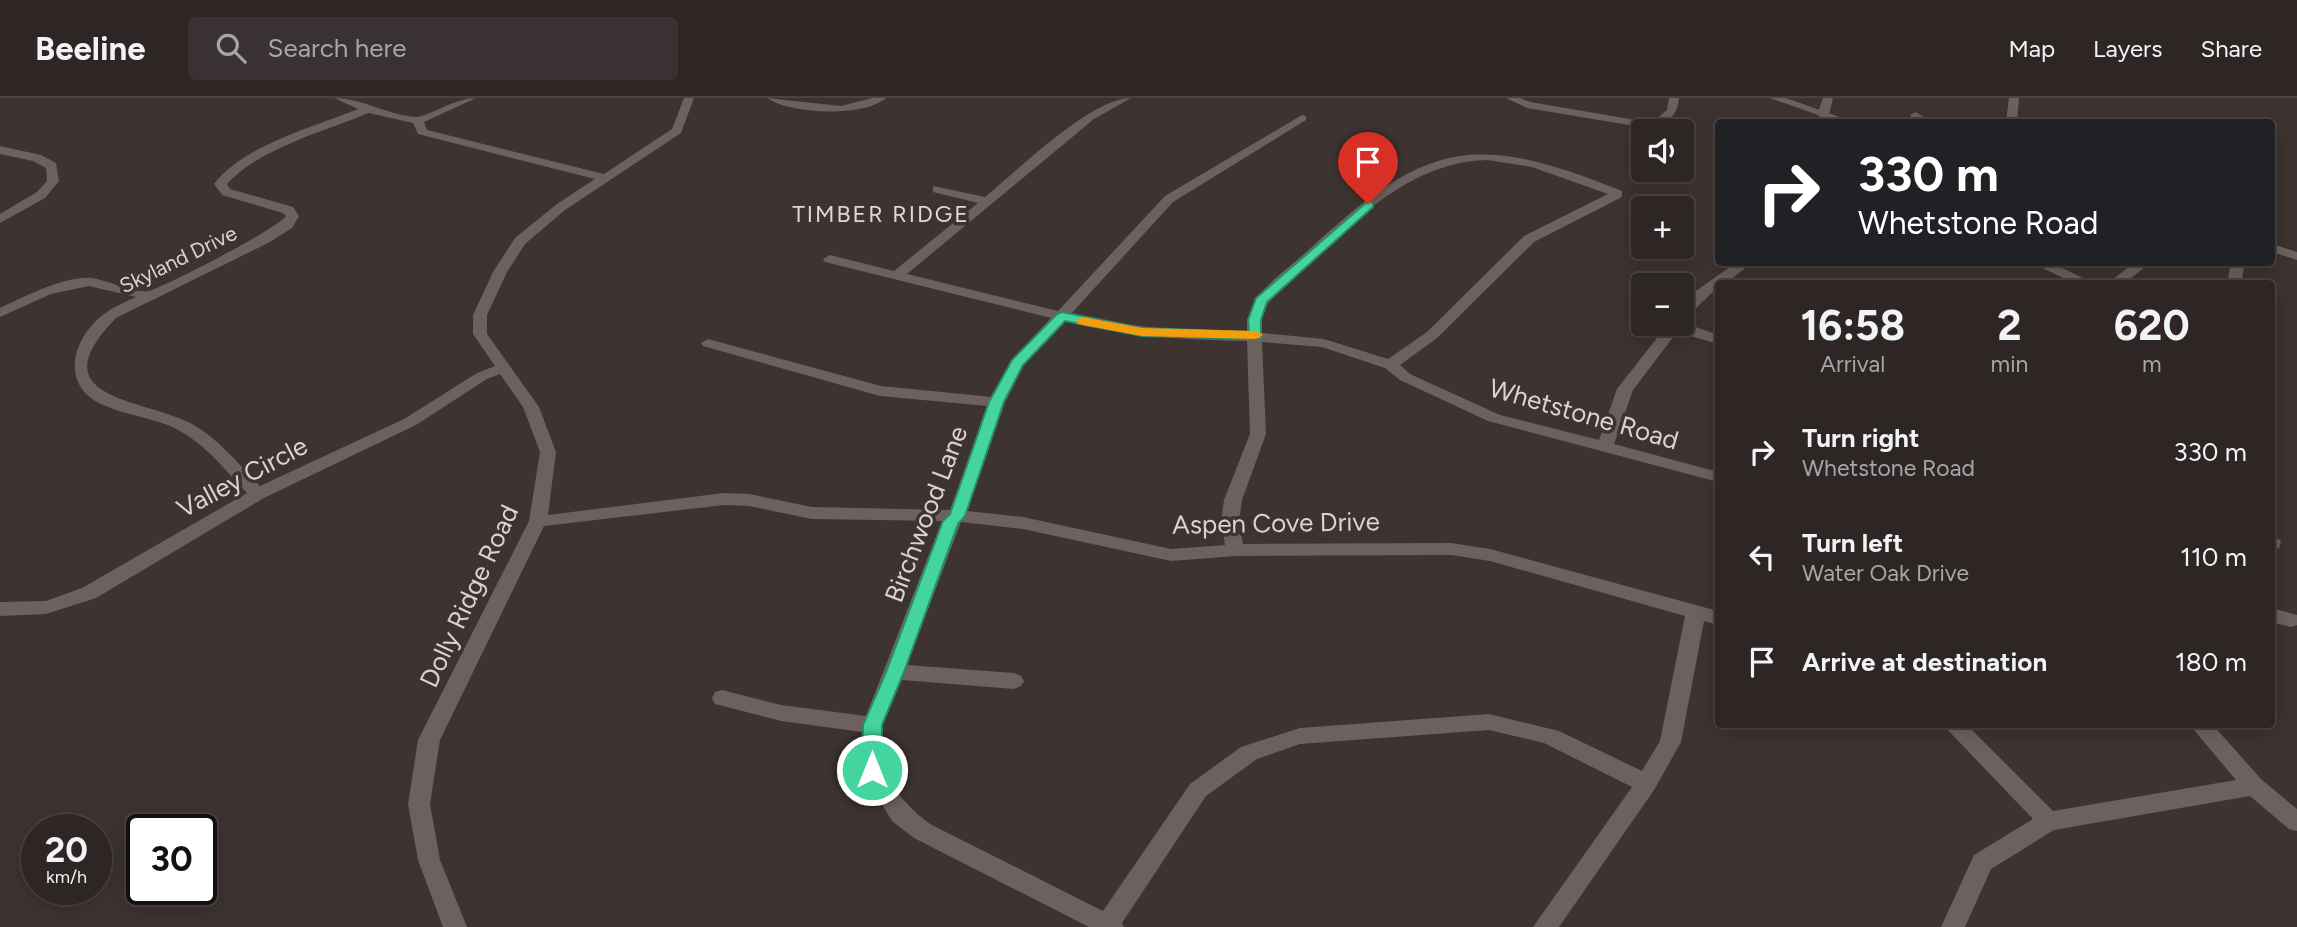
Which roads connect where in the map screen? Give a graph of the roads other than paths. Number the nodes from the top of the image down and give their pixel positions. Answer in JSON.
{"nodes":[{"id":1,"x":339,"y":98,"type":"edge"},
{"id":2,"x":471,"y":98,"type":"edge"},
{"id":3,"x":690,"y":98,"type":"edge"},
{"id":4,"x":772,"y":98,"type":"edge"},
{"id":5,"x":881,"y":98,"type":"edge"},
{"id":6,"x":1126,"y":98,"type":"edge"},
{"id":7,"x":1511,"y":98,"type":"edge"},
{"id":8,"x":1674,"y":98,"type":"edge"},
{"id":9,"x":1775,"y":98,"type":"edge"},
{"id":10,"x":1828,"y":98,"type":"edge"},
{"id":11,"x":2014,"y":98,"type":"edge"},
{"id":12,"x":368,"y":109,"type":"junction"},
{"id":13,"x":1822,"y":115,"type":"junction"},
{"id":14,"x":1303,"y":118,"type":"dead end"},
{"id":15,"x":1837,"y":119,"type":"edge"},
{"id":16,"x":2012,"y":119,"type":"edge"},
{"id":17,"x":418,"y":121,"type":"junction"},
{"id":18,"x":0,"y":150,"type":"edge"},
{"id":19,"x":606,"y":178,"type":"junction"},
{"id":20,"x":937,"y":190,"type":"dead end"},
{"id":21,"x":987,"y":201,"type":"junction"},
{"id":22,"x":0,"y":219,"type":"edge"},
{"id":23,"x":2275,"y":249,"type":"edge"},
{"id":24,"x":2297,"y":256,"type":"edge"},
{"id":25,"x":830,"y":259,"type":"dead end"},
{"id":26,"x":1742,"y":266,"type":"edge"},
{"id":27,"x":2046,"y":266,"type":"edge"},
{"id":28,"x":2139,"y":266,"type":"edge"},
{"id":29,"x":898,"y":274,"type":"junction"},
{"id":30,"x":1722,"y":280,"type":"edge"},
{"id":31,"x":2079,"y":280,"type":"edge"},
{"id":32,"x":2120,"y":280,"type":"edge"},
{"id":33,"x":1715,"y":284,"type":"edge"},
{"id":34,"x":148,"y":296,"type":"junction"},
{"id":35,"x":1694,"y":301,"type":"edge"},
{"id":36,"x":0,"y":313,"type":"edge"},
{"id":37,"x":1062,"y":316,"type":"junction"},
{"id":38,"x":1694,"y":329,"type":"edge"},
{"id":39,"x":1666,"y":336,"type":"edge"},
{"id":40,"x":1256,"y":337,"type":"junction"},
{"id":41,"x":1715,"y":339,"type":"edge"},
{"id":42,"x":708,"y":343,"type":"dead end"},
{"id":43,"x":1390,"y":365,"type":"junction"},
{"id":44,"x":503,"y":368,"type":"junction"},
{"id":45,"x":996,"y":402,"type":"junction"},
{"id":46,"x":1604,"y":448,"type":"junction"},
{"id":47,"x":1715,"y":476,"type":"edge"},
{"id":48,"x":258,"y":494,"type":"junction"},
{"id":49,"x":957,"y":516,"type":"junction"},
{"id":50,"x":538,"y":521,"type":"junction"},
{"id":51,"x":1235,"y":550,"type":"junction"},
{"id":52,"x":0,"y":609,"type":"edge"},
{"id":53,"x":1696,"y":611,"type":"junction"},
{"id":54,"x":2275,"y":616,"type":"edge"},
{"id":55,"x":1715,"y":617,"type":"edge"},
{"id":56,"x":2291,"y":620,"type":"dead end"},
{"id":57,"x":895,"y":672,"type":"junction"},
{"id":58,"x":1014,"y":681,"type":"dead end"},
{"id":59,"x":722,"y":698,"type":"dead end"},
{"id":60,"x":872,"y":725,"type":"junction"},
{"id":61,"x":1956,"y":728,"type":"edge"},
{"id":62,"x":2203,"y":728,"type":"edge"},
{"id":63,"x":1646,"y":784,"type":"junction"},
{"id":64,"x":2254,"y":786,"type":"junction"},
{"id":65,"x":2049,"y":821,"type":"junction"},
{"id":66,"x":2297,"y":822,"type":"edge"},
{"id":67,"x":1110,"y":925,"type":"edge"},
{"id":68,"x":455,"y":927,"type":"edge"},
{"id":69,"x":1545,"y":927,"type":"edge"},
{"id":70,"x":1953,"y":927,"type":"edge"}],
"edges":[{"from":1,"to":12,"type":"street"},
{"from":2,"to":17,"type":"street"},
{"from":3,"to":19,"type":"street","name":"Dolly Ridge Road"},
{"from":4,"to":5,"type":"street"},
{"from":6,"to":21,"type":"street"},
{"from":7,"to":8,"type":"street"},
{"from":9,"to":13,"type":"street"},
{"from":10,"to":13,"type":"street"},
{"from":11,"to":16,"type":"street"},
{"from":12,"to":17,"type":"street"},
{"from":12,"to":34,"type":"street","name":"Skyland Drive"},
{"from":13,"to":15,"type":"street"},
{"from":14,"to":37,"type":"street","name":"Birchwood Lane"},
{"from":17,"to":19,"type":"street"},
{"from":18,"to":22,"type":"street"},
{"from":19,"to":44,"type":"street","name":"Dolly Ridge Road"},
{"from":20,"to":21,"type":"street"},
{"from":21,"to":29,"type":"street"},
{"from":23,"to":24,"type":"street"},
{"from":25,"to":29,"type":"street","name":"Whetstone Road"},
{"from":26,"to":30,"type":"street"},
{"from":27,"to":31,"type":"street"},
{"from":28,"to":32,"type":"street"},
{"from":29,"to":37,"type":"street","name":"Whetstone Road"},
{"from":33,"to":35,"type":"street"},
{"from":34,"to":36,"type":"street"},
{"from":34,"to":48,"type":"street","name":"Skyland Drive"},
{"from":37,"to":40,"type":"street","name":"Whetstone Road"},
{"from":37,"to":45,"type":"street","name":"Birchwood Lane"},
{"from":38,"to":41,"type":"street"},
{"from":39,"to":46,"type":"street"},
{"from":40,"to":43,"type":"street","name":"Whetstone Road"},
{"from":40,"to":43,"type":"street"},
{"from":40,"to":51,"type":"street"},
{"from":42,"to":45,"type":"street"},
{"from":43,"to":46,"type":"street","name":"Whetstone Road"},
{"from":44,"to":48,"type":"street","name":"Valley Circle"},
{"from":44,"to":50,"type":"street","name":"Dolly Ridge Road"},
{"from":45,"to":49,"type":"street","name":"Birchwood Lane"},
{"from":46,"to":47,"type":"street","name":"Whetstone Road"},
{"from":48,"to":52,"type":"street","name":"Valley Circle"},
{"from":49,"to":50,"type":"street","name":"Aspen Cove Drive"},
{"from":49,"to":51,"type":"street","name":"Aspen Cove Drive"},
{"from":49,"to":57,"type":"street","name":"Birchwood Lane"},
{"from":50,"to":68,"type":"street","name":"Dolly Ridge Road"},
{"from":51,"to":53,"type":"street","name":"Aspen Cove Drive"},
{"from":53,"to":55,"type":"street","name":"Aspen Cove Drive"},
{"from":53,"to":63,"type":"street"},
{"from":54,"to":56,"type":"street"},
{"from":57,"to":58,"type":"street"},
{"from":57,"to":60,"type":"street","name":"Birchwood Lane"},
{"from":59,"to":60,"type":"street"},
{"from":60,"to":67,"type":"street","name":"Birchwood Lane"},
{"from":61,"to":65,"type":"street"},
{"from":62,"to":64,"type":"street"},
{"from":63,"to":67,"type":"street"},
{"from":63,"to":69,"type":"street"},
{"from":64,"to":65,"type":"street"},
{"from":64,"to":66,"type":"street"},
{"from":65,"to":70,"type":"street"}]}
